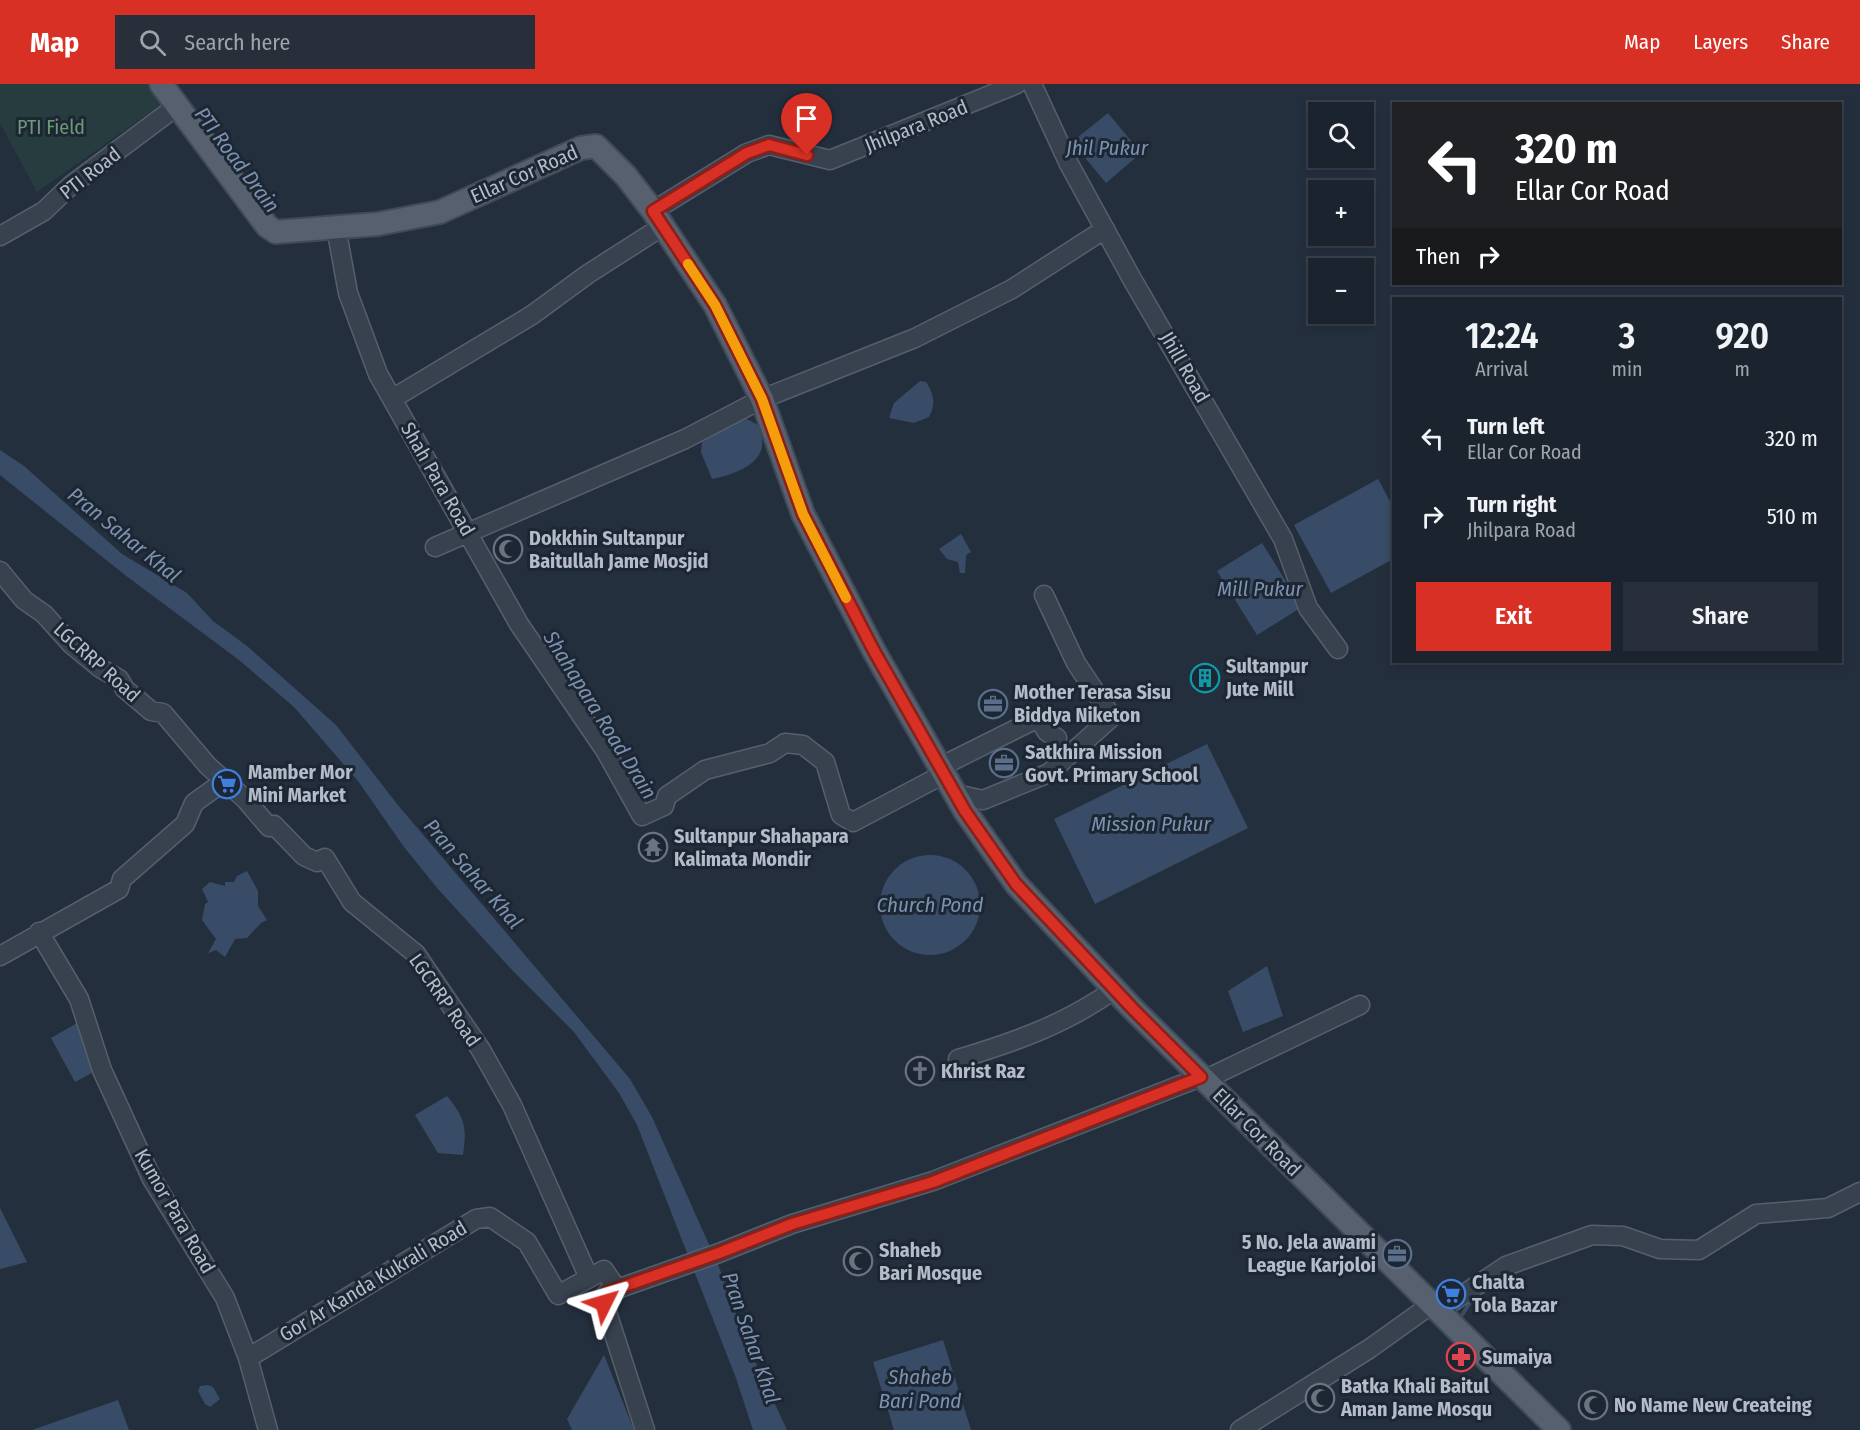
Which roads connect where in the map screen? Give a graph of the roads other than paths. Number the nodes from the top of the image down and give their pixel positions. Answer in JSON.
{"nodes":[{"id":1,"x":1017,"y":84,"type":"edge"},
{"id":2,"x":1032,"y":84,"type":"edge"},
{"id":3,"x":170,"y":91,"type":"edge"},
{"id":4,"x":658,"y":219,"type":"junction"},
{"id":5,"x":378,"y":224,"type":"joint"},
{"id":6,"x":336,"y":227,"type":"junction"},
{"id":7,"x":1105,"y":229,"type":"junction"},
{"id":8,"x":0,"y":236,"type":"edge"},
{"id":9,"x":392,"y":399,"type":"junction"},
{"id":10,"x":762,"y":399,"type":"junction"},
{"id":11,"x":470,"y":532,"type":"junction"},
{"id":12,"x":435,"y":547,"type":"dead end"},
{"id":13,"x":0,"y":571,"type":"edge"},
{"id":14,"x":1044,"y":595,"type":"dead end"},
{"id":15,"x":1338,"y":649,"type":"dead end"},
{"id":16,"x":1057,"y":738,"type":"dead end"},
{"id":17,"x":942,"y":771,"type":"junction"},
{"id":18,"x":226,"y":780,"type":"junction"},
{"id":19,"x":956,"y":794,"type":"junction"},
{"id":20,"x":39,"y":932,"type":"junction"},
{"id":21,"x":0,"y":956,"type":"edge"},
{"id":22,"x":1115,"y":990,"type":"junction"},
{"id":23,"x":1360,"y":1005,"type":"dead end"},
{"id":24,"x":958,"y":1059,"type":"dead end"},
{"id":25,"x":1203,"y":1079,"type":"junction"},
{"id":26,"x":1860,"y":1192,"type":"edge"},
{"id":27,"x":590,"y":1278,"type":"junction"},
{"id":28,"x":617,"y":1289,"type":"junction"},
{"id":29,"x":1434,"y":1308,"type":"junction"},
{"id":30,"x":248,"y":1358,"type":"junction"},
{"id":31,"x":268,"y":1430,"type":"edge"},
{"id":32,"x":645,"y":1430,"type":"edge"},
{"id":33,"x":1240,"y":1430,"type":"edge"},
{"id":34,"x":1559,"y":1430,"type":"edge"}],
"edges":[{"from":1,"to":4,"type":"street","name":"Jhilpara Road"},
{"from":2,"to":7,"type":"street","name":"Jhill Road"},
{"from":3,"to":6,"type":"main road","name":"PTI Road"},
{"from":3,"to":8,"type":"street","name":"PTI Road"},
{"from":4,"to":5,"type":"main road","name":"Ellar Cor Road"},
{"from":4,"to":9,"type":"street","name":"Jhilpara Road"},
{"from":4,"to":10,"type":"main road","name":"Ellar Cor Road"},
{"from":5,"to":6,"type":"main road","name":"PTI Road"},
{"from":6,"to":9,"type":"street","name":"Shah Para Road"},
{"from":7,"to":10,"type":"street"},
{"from":7,"to":15,"type":"street","name":"Jhill Road"},
{"from":9,"to":11,"type":"street","name":"Shah Para Road"},
{"from":10,"to":11,"type":"street"},
{"from":10,"to":17,"type":"main road","name":"Ellar Cor Road"},
{"from":11,"to":12,"type":"street"},
{"from":11,"to":17,"type":"street","name":"Shah Para Road"},
{"from":13,"to":18,"type":"street","name":"LGCRRP Road"},
{"from":14,"to":19,"type":"street"},
{"from":16,"to":17,"type":"street"},
{"from":17,"to":19,"type":"main road","name":"Ellar Cor Road"},
{"from":18,"to":20,"type":"street"},
{"from":18,"to":27,"type":"street","name":"LGCRRP Road"},
{"from":19,"to":22,"type":"main road","name":"Ellar Cor Road"},
{"from":20,"to":21,"type":"street"},
{"from":20,"to":30,"type":"street","name":"Kumor Para Road"},
{"from":22,"to":24,"type":"street"},
{"from":22,"to":25,"type":"main road","name":"Ellar Cor Road"},
{"from":23,"to":25,"type":"street"},
{"from":25,"to":28,"type":"street"},
{"from":25,"to":29,"type":"main road","name":"Ellar Cor Road"},
{"from":26,"to":29,"type":"street"},
{"from":27,"to":28,"type":"street"},
{"from":27,"to":30,"type":"street","name":"Gor Ar Kanda Kukrali Road"},
{"from":28,"to":32,"type":"street"},
{"from":29,"to":33,"type":"street"},
{"from":29,"to":34,"type":"main road","name":"Ellar Cor Road"},
{"from":30,"to":31,"type":"street","name":"Kumor Para Road"}]}
